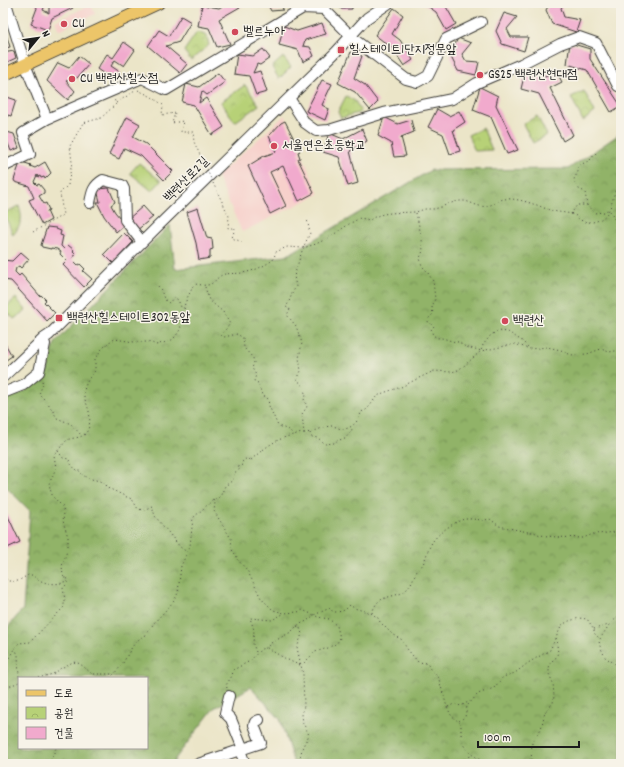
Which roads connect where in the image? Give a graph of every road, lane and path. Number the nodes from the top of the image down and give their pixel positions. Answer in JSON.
{"nodes":[{"id":1,"x":158,"y":3,"type":"edge"},
{"id":2,"x":389,"y":3,"type":"edge"},
{"id":3,"x":9,"y":4,"type":"edge"},
{"id":4,"x":481,"y":22,"type":"dead end"},
{"id":5,"x":350,"y":36,"type":"junction"},
{"id":6,"x":25,"y":64,"type":"junction"},
{"id":7,"x":3,"y":75,"type":"edge"},
{"id":8,"x":618,"y":86,"type":"dead end"},
{"id":9,"x":111,"y":91,"type":"junction"},
{"id":10,"x":288,"y":98,"type":"junction"},
{"id":11,"x":116,"y":104,"type":"junction"},
{"id":12,"x":47,"y":118,"type":"junction"},
{"id":13,"x":596,"y":153,"type":"dead end"},
{"id":14,"x":3,"y":168,"type":"edge"},
{"id":15,"x":621,"y":180,"type":"edge"},
{"id":16,"x":90,"y":204,"type":"dead end"},
{"id":17,"x":587,"y":205,"type":"junction"},
{"id":18,"x":609,"y":211,"type":"junction"},
{"id":19,"x":416,"y":212,"type":"junction"},
{"id":20,"x":571,"y":214,"type":"junction"},
{"id":21,"x":307,"y":219,"type":"dead end"},
{"id":22,"x":621,"y":231,"type":"edge"},
{"id":23,"x":33,"y":232,"type":"dead end"},
{"id":24,"x":142,"y":242,"type":"junction"},
{"id":25,"x":242,"y":242,"type":"dead end"},
{"id":26,"x":303,"y":248,"type":"junction"},
{"id":27,"x":158,"y":286,"type":"dead end"},
{"id":28,"x":204,"y":286,"type":"junction"},
{"id":29,"x":184,"y":308,"type":"junction"},
{"id":30,"x":43,"y":339,"type":"junction"},
{"id":31,"x":530,"y":349,"type":"junction"},
{"id":32,"x":621,"y":350,"type":"edge"},
{"id":33,"x":481,"y":351,"type":"junction"},
{"id":34,"x":39,"y":371,"type":"junction"},
{"id":35,"x":3,"y":377,"type":"edge"},
{"id":36,"x":3,"y":393,"type":"edge"},
{"id":37,"x":351,"y":426,"type":"junction"},
{"id":38,"x":304,"y":433,"type":"junction"},
{"id":39,"x":311,"y":433,"type":"junction"},
{"id":40,"x":293,"y":434,"type":"junction"},
{"id":41,"x":82,"y":436,"type":"junction"},
{"id":42,"x":57,"y":450,"type":"junction"},
{"id":43,"x":213,"y":500,"type":"junction"},
{"id":44,"x":621,"y":535,"type":"edge"},
{"id":45,"x":187,"y":552,"type":"junction"},
{"id":46,"x":3,"y":565,"type":"edge"},
{"id":47,"x":3,"y":576,"type":"edge"},
{"id":48,"x":65,"y":576,"type":"junction"},
{"id":49,"x":284,"y":613,"type":"junction"},
{"id":50,"x":371,"y":613,"type":"junction"},
{"id":51,"x":621,"y":614,"type":"edge"},
{"id":52,"x":314,"y":615,"type":"junction"},
{"id":53,"x":609,"y":625,"type":"junction"},
{"id":54,"x":297,"y":626,"type":"junction"},
{"id":55,"x":594,"y":629,"type":"junction"},
{"id":56,"x":556,"y":636,"type":"junction"},
{"id":57,"x":600,"y":639,"type":"junction"},
{"id":58,"x":15,"y":648,"type":"junction"},
{"id":59,"x":266,"y":648,"type":"junction"},
{"id":60,"x":256,"y":652,"type":"junction"},
{"id":61,"x":3,"y":662,"type":"edge"},
{"id":62,"x":302,"y":665,"type":"junction"},
{"id":63,"x":621,"y":668,"type":"edge"},
{"id":64,"x":114,"y":674,"type":"junction"},
{"id":65,"x":19,"y":677,"type":"edge"},
{"id":66,"x":42,"y":677,"type":"edge"},
{"id":67,"x":111,"y":677,"type":"edge"},
{"id":68,"x":18,"y":682,"type":"edge"},
{"id":69,"x":3,"y":689,"type":"edge"},
{"id":70,"x":229,"y":696,"type":"joint"},
{"id":71,"x":471,"y":701,"type":"junction"},
{"id":72,"x":447,"y":707,"type":"junction"},
{"id":73,"x":259,"y":720,"type":"dead end"},
{"id":74,"x":458,"y":721,"type":"junction"},
{"id":75,"x":56,"y":749,"type":"edge"},
{"id":76,"x":242,"y":750,"type":"junction"},
{"id":77,"x":471,"y":754,"type":"junction"},
{"id":78,"x":50,"y":764,"type":"edge"},
{"id":79,"x":198,"y":764,"type":"edge"},
{"id":80,"x":245,"y":764,"type":"edge"},
{"id":81,"x":298,"y":764,"type":"edge"},
{"id":82,"x":466,"y":764,"type":"edge"},
{"id":83,"x":484,"y":764,"type":"edge"},
{"id":84,"x":532,"y":764,"type":"edge"}],
"edges":[{"from":1,"to":6,"type":"main road"},
{"from":2,"to":5,"type":"street","name":"백련산로2길"},
{"from":3,"to":6,"type":"street"},
{"from":4,"to":5,"type":"street"},
{"from":5,"to":9,"type":"street"},
{"from":5,"to":10,"type":"street","name":"백련산로2길"},
{"from":6,"to":7,"type":"main road"},
{"from":6,"to":12,"type":"street"},
{"from":8,"to":10,"type":"street"},
{"from":9,"to":11,"type":"path"},
{"from":9,"to":12,"type":"street"},
{"from":10,"to":24,"type":"street","name":"백련산로2길"},
{"from":11,"to":23,"type":"path"},
{"from":11,"to":25,"type":"path","bridge":true},
{"from":12,"to":14,"type":"street"},
{"from":13,"to":17,"type":"path"},
{"from":15,"to":18,"type":"path"},
{"from":16,"to":24,"type":"street"},
{"from":17,"to":18,"type":"path"},
{"from":17,"to":20,"type":"path"},
{"from":18,"to":20,"type":"path"},
{"from":18,"to":22,"type":"path"},
{"from":19,"to":20,"type":"path"},
{"from":19,"to":26,"type":"path"},
{"from":19,"to":33,"type":"path"},
{"from":21,"to":26,"type":"path"},
{"from":24,"to":30,"type":"street","name":"백련산로2길"},
{"from":26,"to":28,"type":"path"},
{"from":26,"to":38,"type":"path"},
{"from":27,"to":29,"type":"path"},
{"from":28,"to":29,"type":"path"},
{"from":28,"to":40,"type":"path"},
{"from":29,"to":41,"type":"path"},
{"from":30,"to":34,"type":"street"},
{"from":30,"to":35,"type":"street","name":"백련산로2길"},
{"from":31,"to":32,"type":"path"},
{"from":31,"to":33,"type":"path"},
{"from":31,"to":33,"type":"path"},
{"from":33,"to":37,"type":"path"},
{"from":34,"to":36,"type":"street"},
{"from":34,"to":41,"type":"path"},
{"from":37,"to":39,"type":"path"},
{"from":37,"to":39,"type":"path"},
{"from":38,"to":39,"type":"path"},
{"from":38,"to":40,"type":"path"},
{"from":40,"to":43,"type":"path"},
{"from":41,"to":42,"type":"path"},
{"from":42,"to":45,"type":"path"},
{"from":42,"to":48,"type":"path"},
{"from":43,"to":45,"type":"path"},
{"from":43,"to":49,"type":"path"},
{"from":44,"to":50,"type":"path"},
{"from":45,"to":64,"type":"path"},
{"from":46,"to":47,"type":"path"},
{"from":47,"to":48,"type":"path"},
{"from":48,"to":58,"type":"path"},
{"from":49,"to":52,"type":"path"},
{"from":49,"to":60,"type":"path"},
{"from":50,"to":52,"type":"path"},
{"from":50,"to":72,"type":"path"},
{"from":51,"to":53,"type":"path"},
{"from":52,"to":54,"type":"path"},
{"from":52,"to":62,"type":"path"},
{"from":53,"to":55,"type":"path"},
{"from":53,"to":57,"type":"path"},
{"from":54,"to":59,"type":"path"},
{"from":54,"to":62,"type":"path"},
{"from":55,"to":56,"type":"path"},
{"from":55,"to":57,"type":"path"},
{"from":56,"to":71,"type":"path"},
{"from":56,"to":84,"type":"path"},
{"from":57,"to":63,"type":"path"},
{"from":58,"to":61,"type":"path"},
{"from":58,"to":65,"type":"path"},
{"from":59,"to":60,"type":"path"},
{"from":59,"to":62,"type":"path"},
{"from":60,"to":70,"type":"path"},
{"from":62,"to":81,"type":"path"},
{"from":64,"to":66,"type":"path"},
{"from":64,"to":67,"type":"path"},
{"from":68,"to":69,"type":"path"},
{"from":70,"to":76,"type":"street"},
{"from":71,"to":72,"type":"path"},
{"from":71,"to":74,"type":"path"},
{"from":72,"to":74,"type":"path"},
{"from":73,"to":76,"type":"street"},
{"from":74,"to":77,"type":"path"},
{"from":75,"to":78,"type":"path"},
{"from":76,"to":79,"type":"street"},
{"from":76,"to":80,"type":"street"},
{"from":77,"to":82,"type":"path"},
{"from":77,"to":83,"type":"path"}]}
